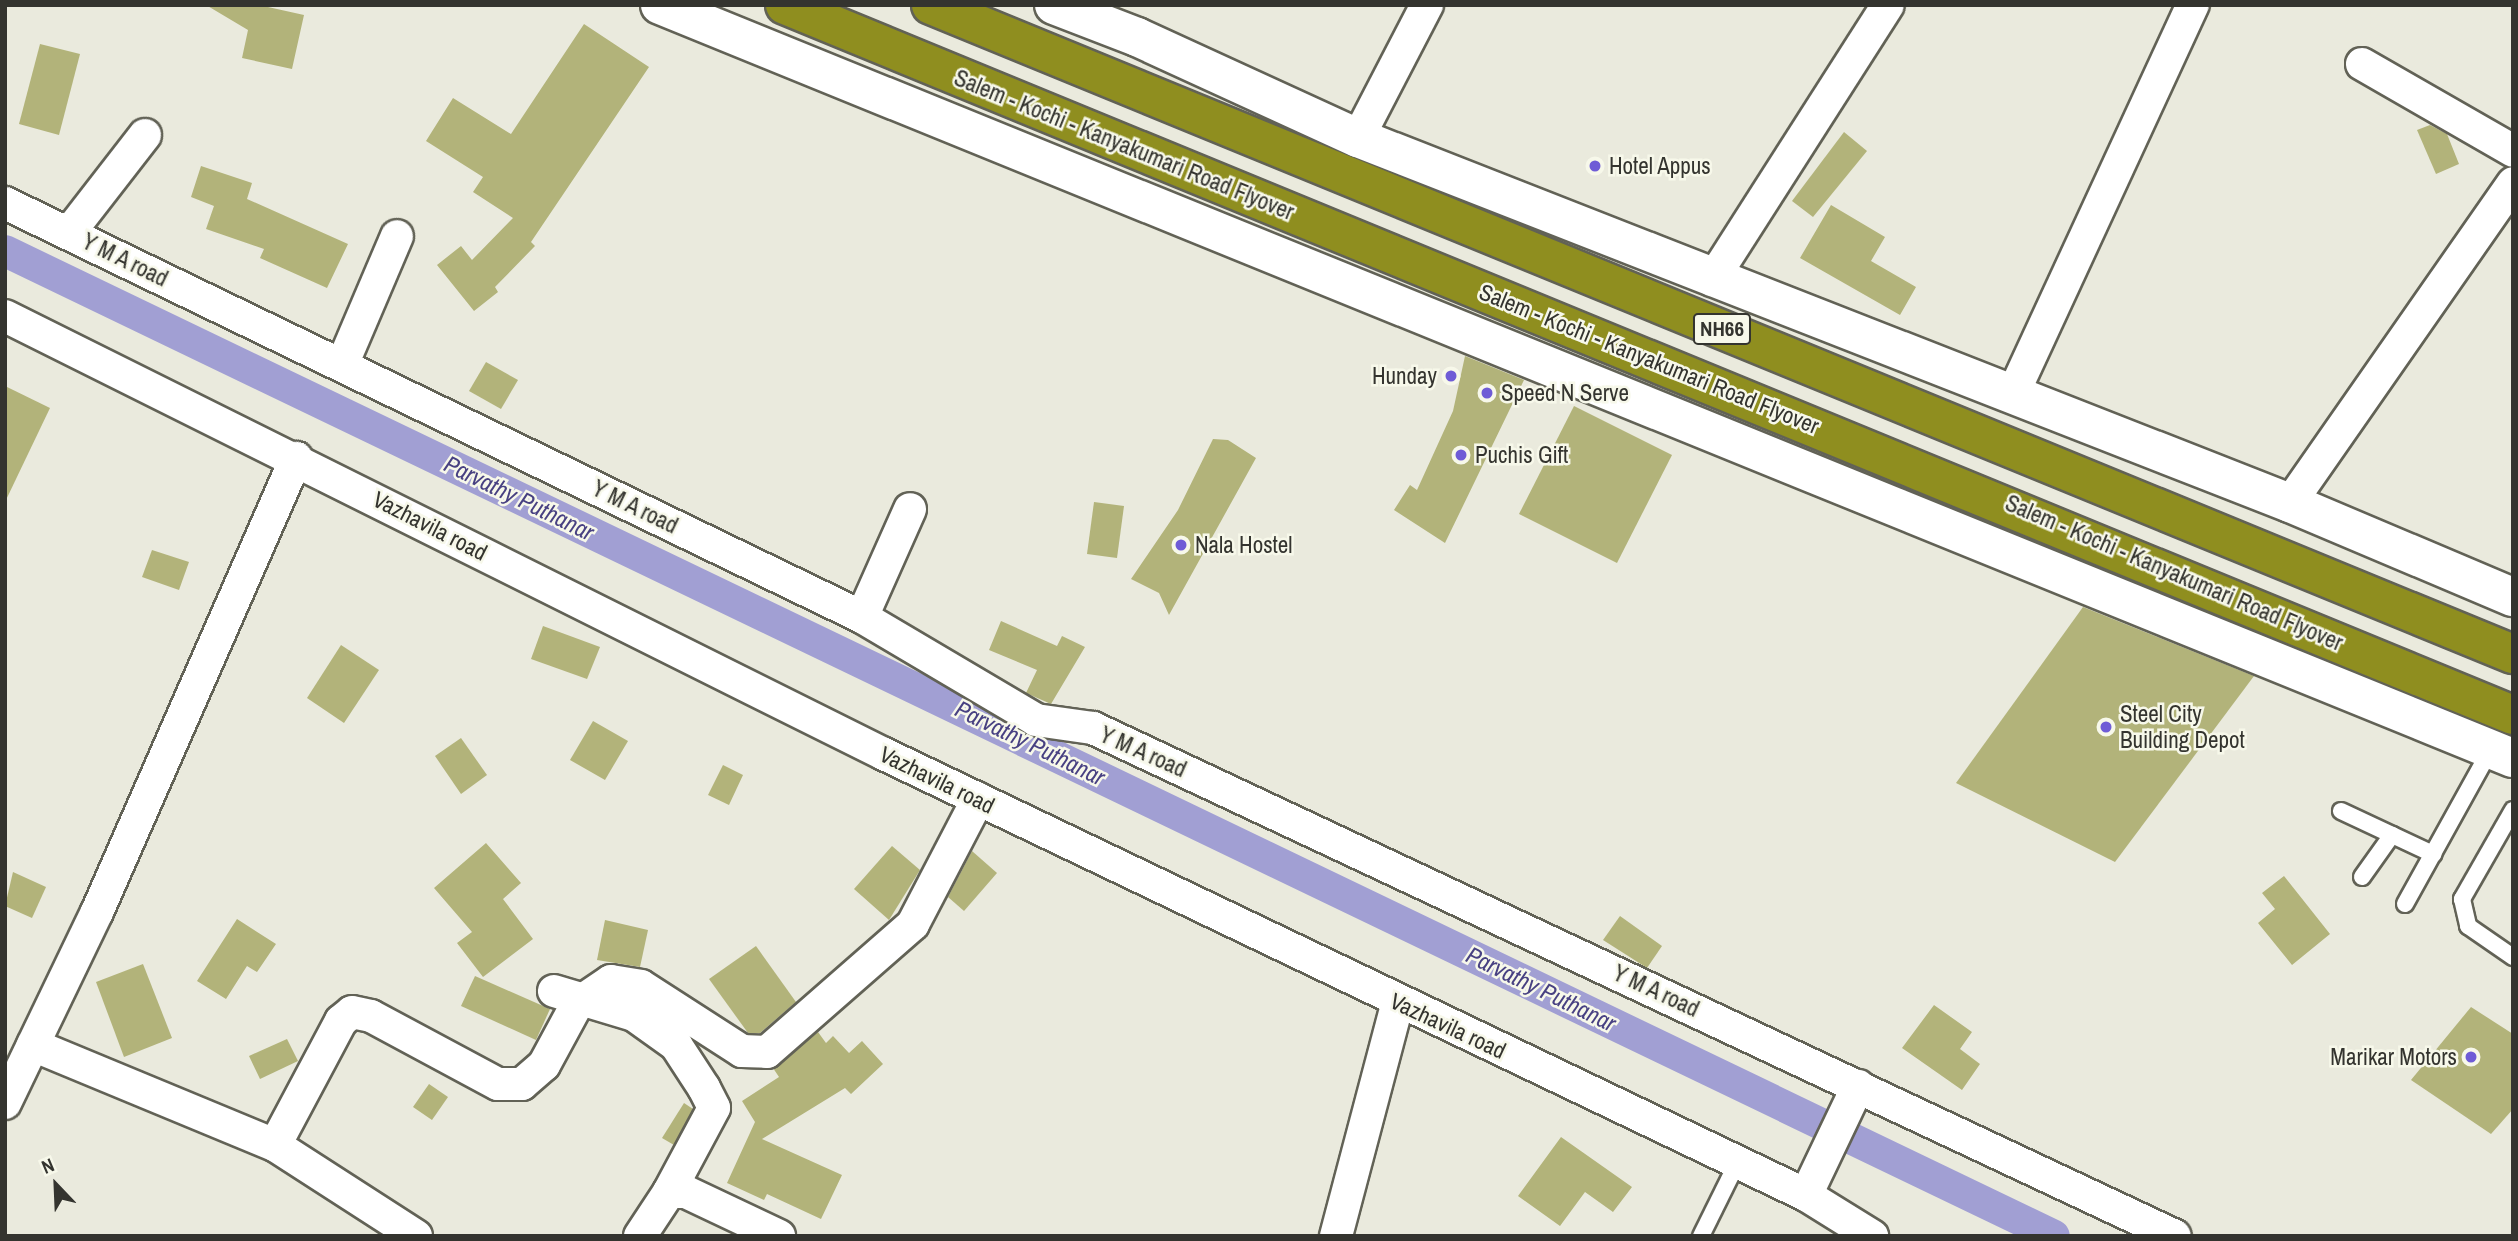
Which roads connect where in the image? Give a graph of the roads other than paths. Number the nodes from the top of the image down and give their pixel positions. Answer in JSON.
{"nodes":[{"id":1,"x":660,"y":5,"type":"edge"},
{"id":2,"x":785,"y":5,"type":"edge"},
{"id":3,"x":931,"y":5,"type":"edge"},
{"id":4,"x":1054,"y":5,"type":"edge"},
{"id":5,"x":1427,"y":5,"type":"edge"},
{"id":6,"x":1888,"y":5,"type":"edge"},
{"id":7,"x":2193,"y":5,"type":"edge"},
{"id":8,"x":2362,"y":64,"type":"dead end"},
{"id":9,"x":145,"y":135,"type":"dead end"},
{"id":10,"x":1358,"y":138,"type":"junction"},
{"id":11,"x":2513,"y":151,"type":"edge"},
{"id":12,"x":2513,"y":183,"type":"edge"},
{"id":13,"x":5,"y":202,"type":"edge"},
{"id":14,"x":69,"y":233,"type":"junction"},
{"id":15,"x":397,"y":236,"type":"dead end"},
{"id":16,"x":1712,"y":280,"type":"junction"},
{"id":17,"x":5,"y":316,"type":"edge"},
{"id":18,"x":342,"y":365,"type":"junction"},
{"id":19,"x":2012,"y":396,"type":"junction"},
{"id":20,"x":296,"y":458,"type":"junction"},
{"id":21,"x":2290,"y":503,"type":"junction"},
{"id":22,"x":910,"y":509,"type":"dead end"},
{"id":23,"x":2513,"y":597,"type":"edge"},
{"id":24,"x":862,"y":617,"type":"junction"},
{"id":25,"x":2513,"y":654,"type":"edge"},
{"id":26,"x":2513,"y":715,"type":"edge"},
{"id":27,"x":2502,"y":753,"type":"edge"},
{"id":28,"x":978,"y":799,"type":"junction"},
{"id":29,"x":2513,"y":810,"type":"edge"},
{"id":30,"x":2341,"y":811,"type":"dead end"},
{"id":31,"x":2392,"y":835,"type":"junction"},
{"id":32,"x":2433,"y":854,"type":"junction"},
{"id":33,"x":2362,"y":877,"type":"dead end"},
{"id":34,"x":2405,"y":904,"type":"dead end"},
{"id":35,"x":2513,"y":957,"type":"edge"},
{"id":36,"x":568,"y":996,"type":"junction"},
{"id":37,"x":1398,"y":1002,"type":"junction"},
{"id":38,"x":33,"y":1045,"type":"junction"},
{"id":39,"x":1854,"y":1096,"type":"junction"},
{"id":40,"x":5,"y":1103,"type":"edge"},
{"id":41,"x":275,"y":1145,"type":"junction"},
{"id":42,"x":1737,"y":1163,"type":"junction"},
{"id":43,"x":1810,"y":1186,"type":"junction"},
{"id":44,"x":669,"y":1192,"type":"junction"},
{"id":45,"x":416,"y":1236,"type":"edge"},
{"id":46,"x":639,"y":1236,"type":"edge"},
{"id":47,"x":779,"y":1236,"type":"edge"},
{"id":48,"x":1336,"y":1236,"type":"edge"},
{"id":49,"x":1701,"y":1236,"type":"edge"},
{"id":50,"x":1872,"y":1236,"type":"edge"},
{"id":51,"x":2175,"y":1236,"type":"edge"}],
"edges":[{"from":1,"to":27,"type":"street"},
{"from":2,"to":26,"type":"highway","name":"Salem - Kochi - Kanyakumari Road Flyover","number":"NH66"},
{"from":3,"to":25,"type":"highway","number":"NH66"},
{"from":4,"to":10,"type":"street"},
{"from":5,"to":10,"type":"street"},
{"from":6,"to":16,"type":"street"},
{"from":7,"to":19,"type":"street"},
{"from":8,"to":11,"type":"street"},
{"from":9,"to":14,"type":"street"},
{"from":10,"to":16,"type":"street"},
{"from":12,"to":21,"type":"street"},
{"from":13,"to":14,"type":"street","name":"Y M A road"},
{"from":14,"to":18,"type":"street","name":"Y M A road"},
{"from":15,"to":18,"type":"street"},
{"from":16,"to":19,"type":"street"},
{"from":17,"to":20,"type":"street","name":"Vazhavila road"},
{"from":18,"to":24,"type":"street","name":"Y M A road"},
{"from":19,"to":21,"type":"street"},
{"from":20,"to":28,"type":"street","name":"Vazhavila road"},
{"from":20,"to":38,"type":"street"},
{"from":21,"to":23,"type":"street"},
{"from":22,"to":24,"type":"street"},
{"from":24,"to":39,"type":"street","name":"Y M A road"},
{"from":27,"to":32,"type":"lane"},
{"from":28,"to":36,"type":"street"},
{"from":28,"to":37,"type":"street","name":"Vazhavila road"},
{"from":29,"to":35,"type":"lane"},
{"from":30,"to":31,"type":"lane"},
{"from":31,"to":32,"type":"lane"},
{"from":31,"to":33,"type":"lane"},
{"from":32,"to":34,"type":"lane"},
{"from":36,"to":41,"type":"street"},
{"from":36,"to":44,"type":"street"},
{"from":37,"to":42,"type":"street","name":"Vazhavila road"},
{"from":37,"to":48,"type":"street"},
{"from":38,"to":40,"type":"street"},
{"from":38,"to":41,"type":"street"},
{"from":39,"to":43,"type":"street"},
{"from":39,"to":51,"type":"street","name":"Y M A road"},
{"from":41,"to":45,"type":"street"},
{"from":42,"to":43,"type":"street","name":"Vazhavila road"},
{"from":42,"to":49,"type":"lane"},
{"from":43,"to":50,"type":"street","name":"Vazhavila road"},
{"from":44,"to":46,"type":"street"},
{"from":44,"to":47,"type":"street"}]}
